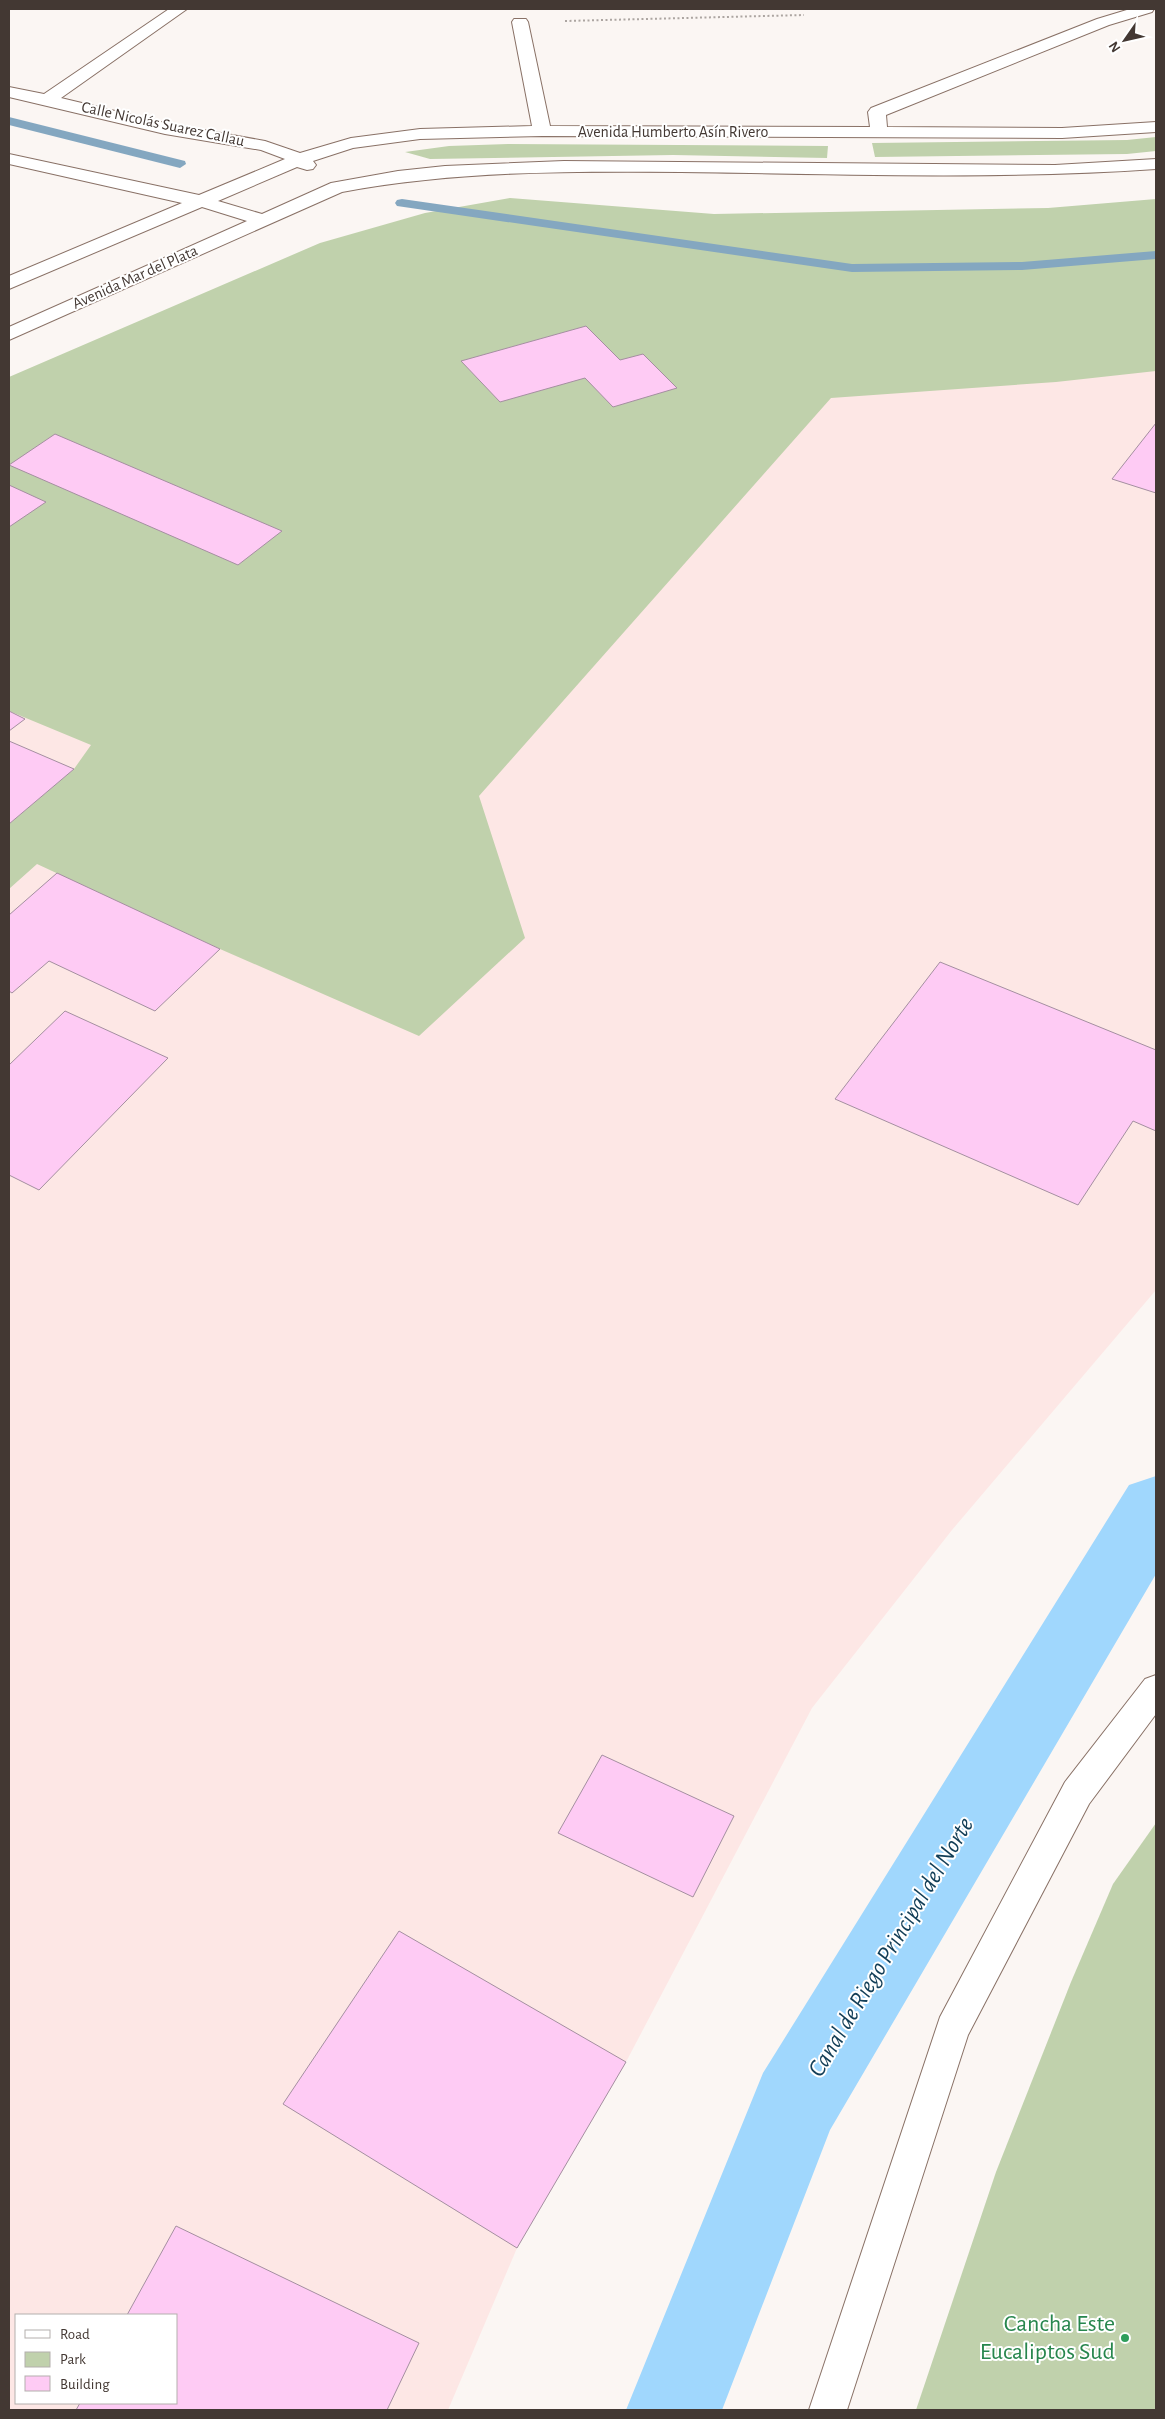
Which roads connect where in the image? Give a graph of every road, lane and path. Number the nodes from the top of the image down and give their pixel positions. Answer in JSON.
{"nodes":[{"id":1,"x":179,"y":9,"type":"edge"},
{"id":2,"x":1146,"y":9,"type":"edge"},
{"id":3,"x":804,"y":15,"type":"dead end"},
{"id":4,"x":520,"y":22,"type":"joint"},
{"id":5,"x":9,"y":92,"type":"edge"},
{"id":6,"x":48,"y":99,"type":"junction"},
{"id":7,"x":1156,"y":126,"type":"edge"},
{"id":8,"x":542,"y":131,"type":"junction"},
{"id":9,"x":842,"y":133,"type":"junction"},
{"id":10,"x":879,"y":133,"type":"junction"},
{"id":11,"x":9,"y":159,"type":"edge"},
{"id":12,"x":300,"y":159,"type":"junction"},
{"id":13,"x":1156,"y":164,"type":"edge"},
{"id":14,"x":851,"y":167,"type":"junction"},
{"id":15,"x":337,"y":187,"type":"junction"},
{"id":16,"x":200,"y":201,"type":"junction"},
{"id":17,"x":260,"y":219,"type":"junction"},
{"id":18,"x":9,"y":283,"type":"edge"},
{"id":19,"x":9,"y":334,"type":"edge"},
{"id":20,"x":1156,"y":1690,"type":"edge"},
{"id":21,"x":828,"y":2410,"type":"edge"}],
"edges":[{"from":1,"to":6,"type":"street"},
{"from":2,"to":10,"type":"street"},
{"from":3,"to":4,"type":"path"},
{"from":4,"to":8,"type":"street"},
{"from":5,"to":6,"type":"street","name":"Calle Nicolás Suarez Callau"},
{"from":6,"to":12,"type":"street","name":"Calle Nicolás Suarez Callau"},
{"from":7,"to":10,"type":"street","name":"Avenida Humberto Asín Rivero"},
{"from":8,"to":9,"type":"street","name":"Avenida Humberto Asín Rivero"},
{"from":8,"to":12,"type":"street","name":"Avenida Humberto Asín Rivero"},
{"from":9,"to":10,"type":"street","name":"Avenida Humberto Asín Rivero"},
{"from":9,"to":14,"type":"street"},
{"from":11,"to":16,"type":"street"},
{"from":12,"to":15,"type":"street","name":"Calle Nicolás Suarez Callau"},
{"from":12,"to":16,"type":"street","name":"Avenida Humberto Asín Rivero"},
{"from":13,"to":14,"type":"street","name":"Avenida Humberto Asín Rivero"},
{"from":14,"to":15,"type":"street","name":"Avenida Humberto Asín Rivero"},
{"from":15,"to":17,"type":"street","name":"Avenida Humberto Asín Rivero"},
{"from":16,"to":17,"type":"street"},
{"from":16,"to":18,"type":"street"},
{"from":17,"to":19,"type":"street","name":"Avenida Mar del Plata"},
{"from":20,"to":21,"type":"street"}]}
